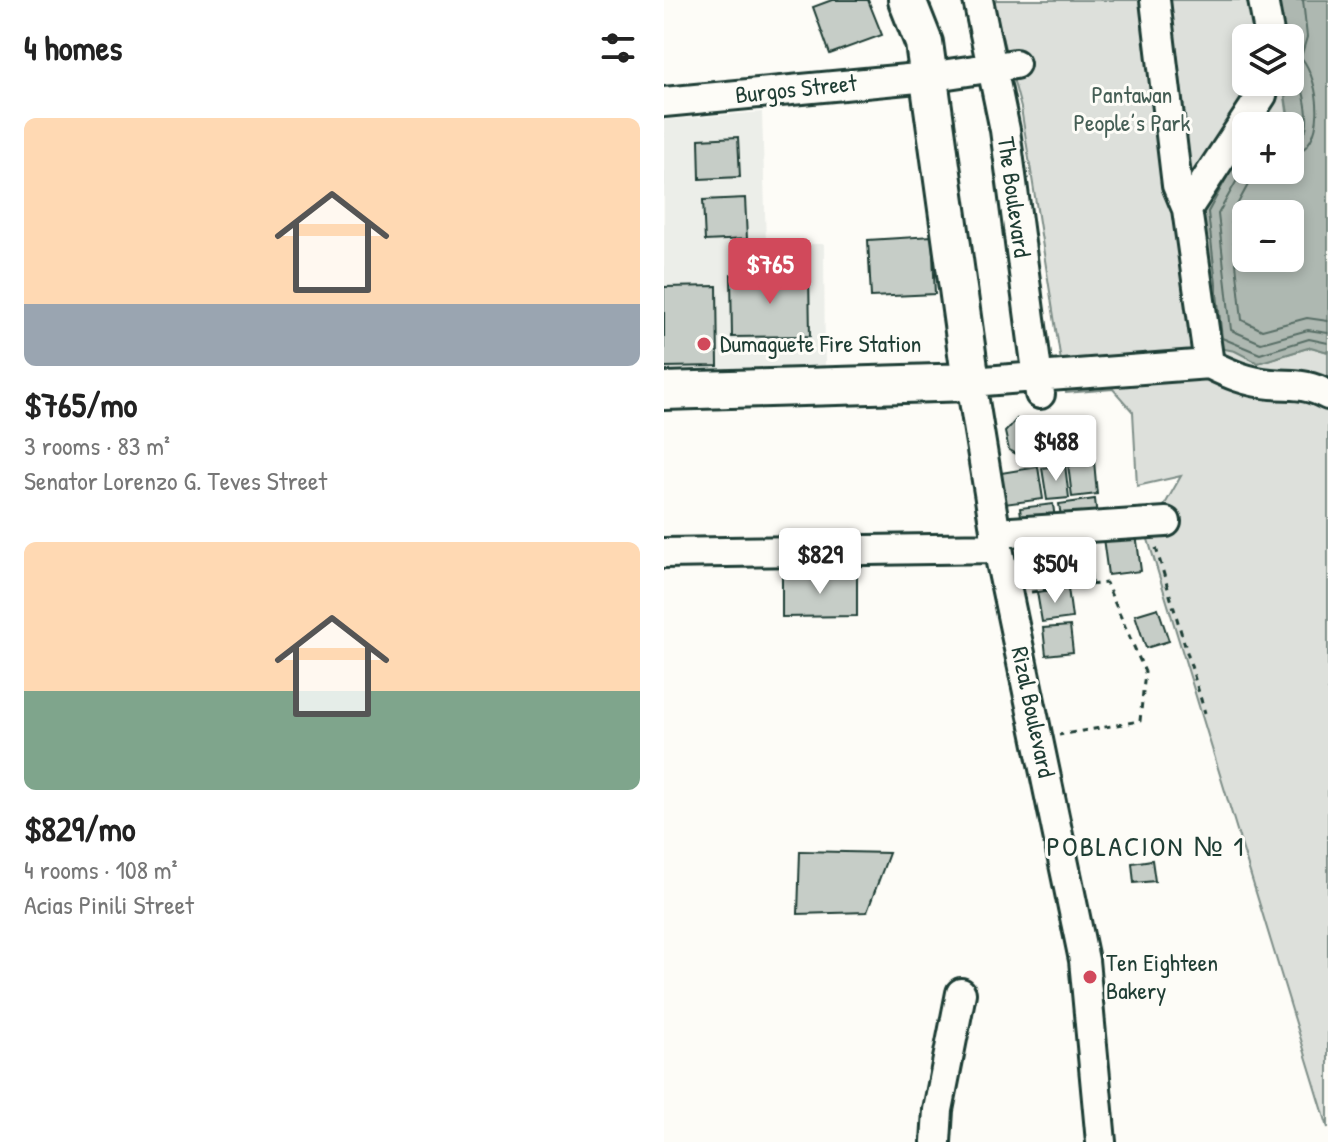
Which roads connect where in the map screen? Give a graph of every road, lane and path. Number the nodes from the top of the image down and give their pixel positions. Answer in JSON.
{"nodes":[{"id":1,"x":907,"y":0,"type":"edge"},
{"id":2,"x":978,"y":0,"type":"edge"},
{"id":3,"x":1155,"y":0,"type":"edge"},
{"id":4,"x":1263,"y":0,"type":"edge"},
{"id":5,"x":1267,"y":24,"type":"edge"},
{"id":6,"x":1004,"y":66,"type":"junction"},
{"id":7,"x":928,"y":77,"type":"junction"},
{"id":8,"x":1261,"y":96,"type":"edge"},
{"id":9,"x":664,"y":102,"type":"edge"},
{"id":10,"x":1187,"y":209,"type":"junction"},
{"id":11,"x":1209,"y":364,"type":"junction"},
{"id":12,"x":971,"y":382,"type":"junction"},
{"id":13,"x":1039,"y":387,"type":"junction"},
{"id":14,"x":664,"y":391,"type":"edge"},
{"id":15,"x":1328,"y":395,"type":"edge"},
{"id":16,"x":1157,"y":522,"type":"joint"},
{"id":17,"x":997,"y":541,"type":"junction"},
{"id":18,"x":664,"y":553,"type":"edge"},
{"id":19,"x":1008,"y":595,"type":"junction"},
{"id":20,"x":1205,"y":713,"type":"dead end"},
{"id":21,"x":1039,"y":738,"type":"junction"},
{"id":22,"x":961,"y":993,"type":"dead end"},
{"id":23,"x":936,"y":1142,"type":"edge"},
{"id":24,"x":1101,"y":1142,"type":"edge"}],
"edges":[{"from":1,"to":7,"type":"main road","name":"Rizal Boulevard"},
{"from":2,"to":6,"type":"street","name":"The Boulevard"},
{"from":3,"to":10,"type":"street"},
{"from":4,"to":5,"type":"street"},
{"from":6,"to":7,"type":"street","name":"Burgos Street"},
{"from":6,"to":13,"type":"street","name":"The Boulevard"},
{"from":7,"to":9,"type":"street","name":"Burgos Street"},
{"from":7,"to":12,"type":"main road","name":"Rizal Boulevard"},
{"from":8,"to":10,"type":"street"},
{"from":10,"to":11,"type":"street"},
{"from":11,"to":13,"type":"street"},
{"from":11,"to":15,"type":"street"},
{"from":12,"to":13,"type":"street"},
{"from":12,"to":14,"type":"main road"},
{"from":12,"to":17,"type":"street","name":"Rizal Boulevard"},
{"from":16,"to":17,"type":"street"},
{"from":16,"to":20,"type":"path"},
{"from":17,"to":18,"type":"street"},
{"from":17,"to":19,"type":"street","name":"Rizal Boulevard"},
{"from":19,"to":21,"type":"street","name":"Rizal Boulevard"},
{"from":19,"to":21,"type":"path"},
{"from":21,"to":24,"type":"street","name":"Rizal Boulevard"},
{"from":22,"to":23,"type":"street"}]}
